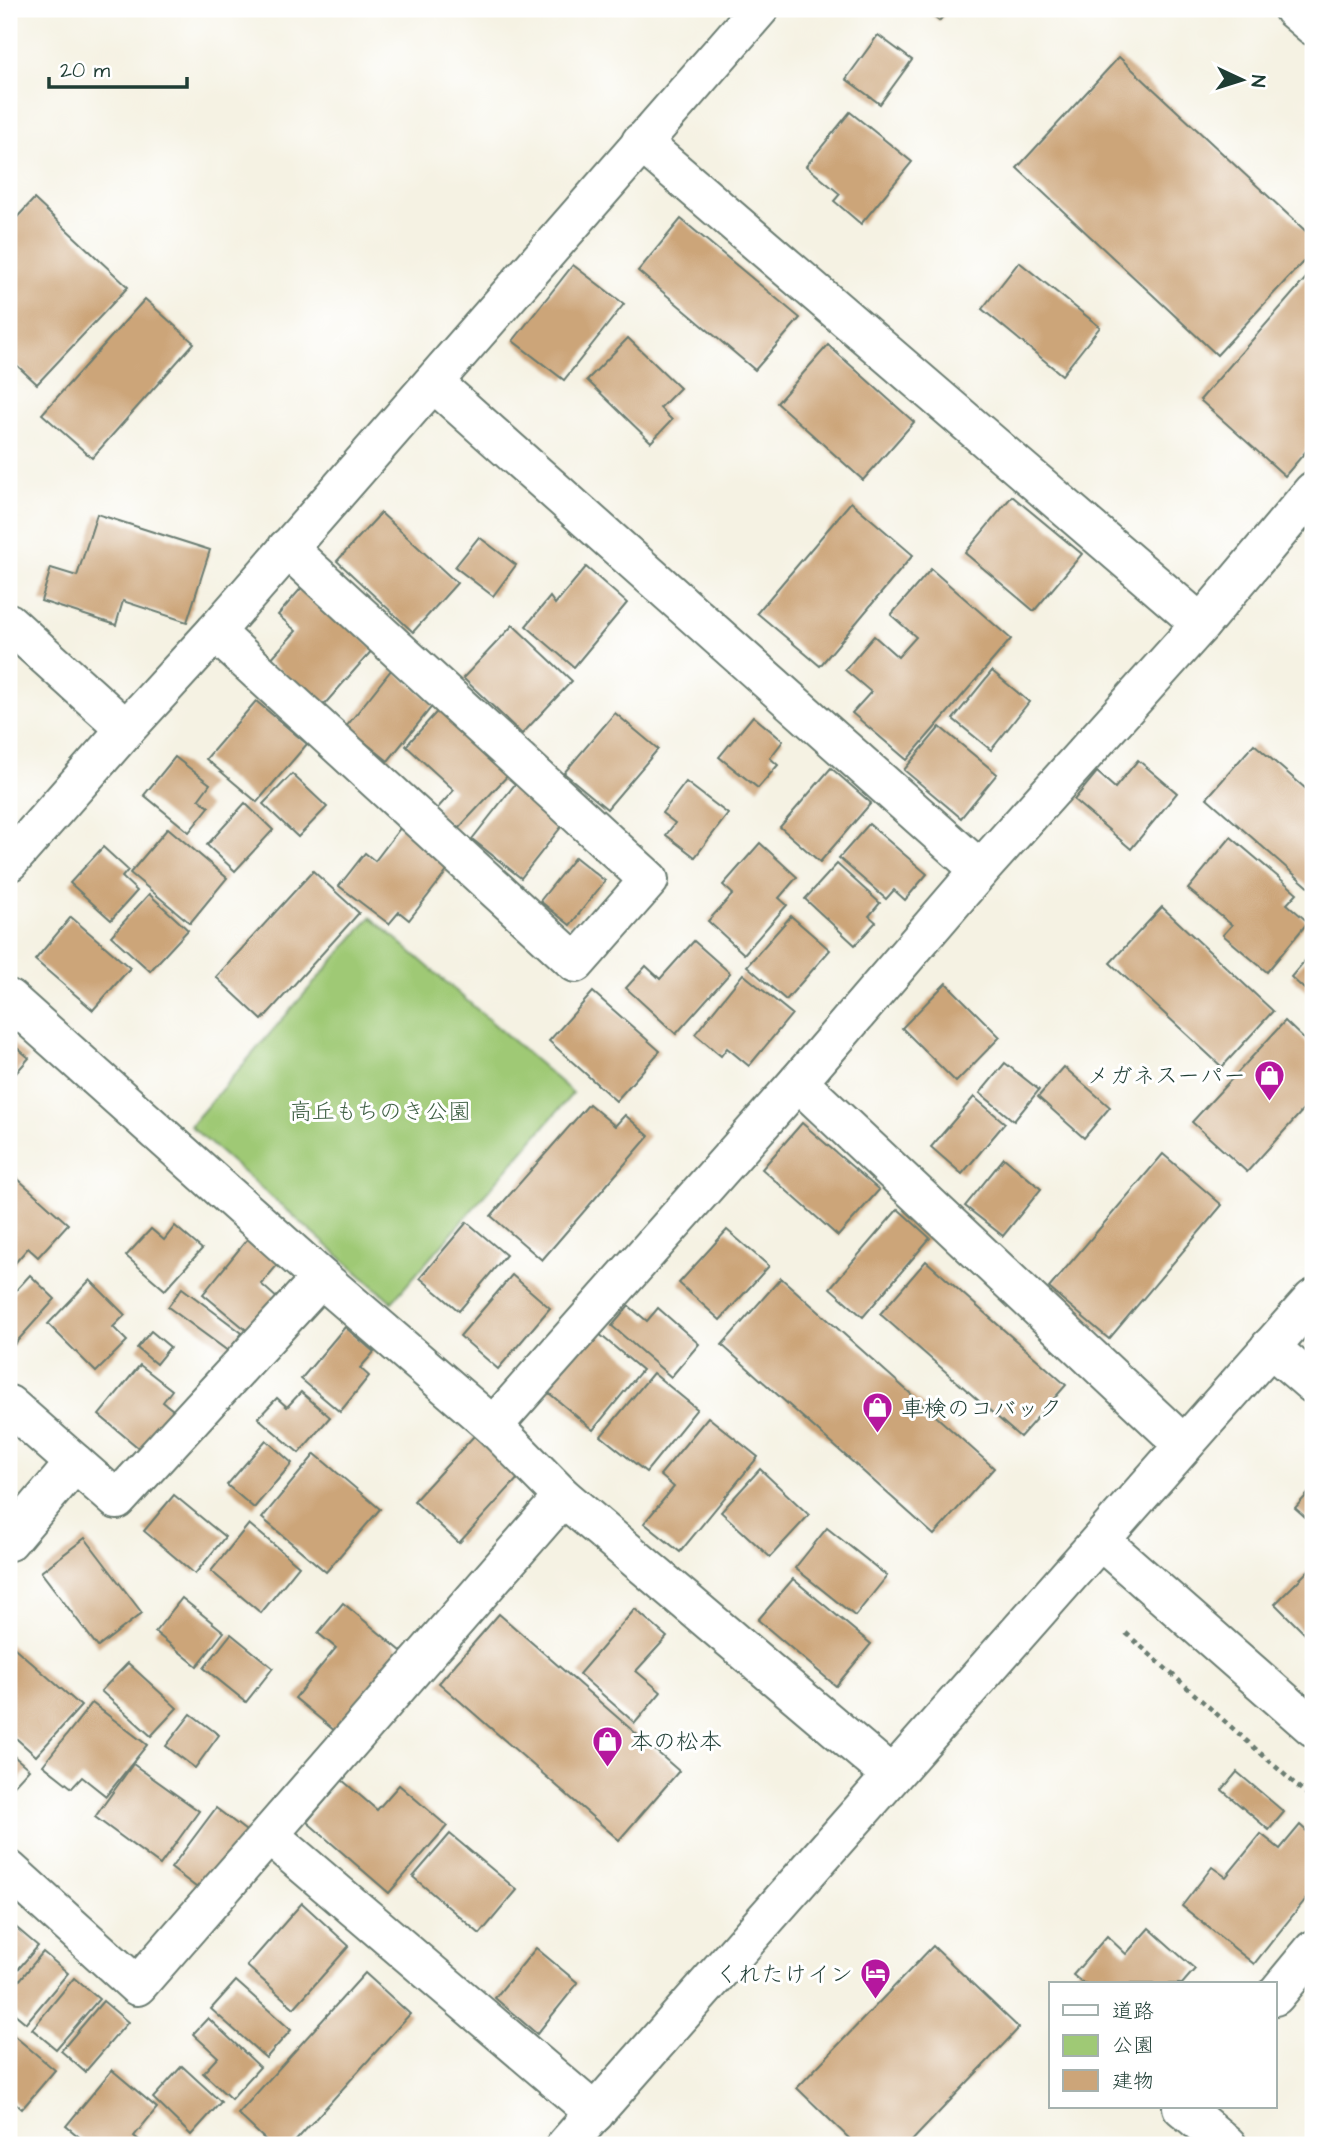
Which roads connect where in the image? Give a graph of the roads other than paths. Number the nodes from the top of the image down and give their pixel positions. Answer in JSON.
{"nodes":[{"id":1,"x":759,"y":9,"type":"edge"},
{"id":2,"x":1293,"y":9,"type":"edge"},
{"id":3,"x":1313,"y":26,"type":"edge"},
{"id":4,"x":640,"y":142,"type":"junction"},
{"id":5,"x":434,"y":383,"type":"junction"},
{"id":6,"x":1313,"y":491,"type":"edge"},
{"id":7,"x":287,"y":548,"type":"junction"},
{"id":8,"x":9,"y":623,"type":"edge"},
{"id":9,"x":1201,"y":624,"type":"junction"},
{"id":10,"x":215,"y":632,"type":"junction"},
{"id":11,"x":126,"y":729,"type":"junction"},
{"id":12,"x":9,"y":862,"type":"edge"},
{"id":13,"x":980,"y":870,"type":"junction"},
{"id":14,"x":9,"y":999,"type":"edge"},
{"id":15,"x":798,"y":1083,"type":"junction"},
{"id":16,"x":321,"y":1278,"type":"junction"},
{"id":17,"x":1313,"y":1299,"type":"edge"},
{"id":18,"x":1270,"y":1347,"type":"junction"},
{"id":19,"x":1313,"y":1384,"type":"edge"},
{"id":20,"x":9,"y":1405,"type":"edge"},
{"id":21,"x":493,"y":1426,"type":"junction"},
{"id":22,"x":1184,"y":1446,"type":"junction"},
{"id":23,"x":75,"y":1463,"type":"junction"},
{"id":24,"x":563,"y":1497,"type":"junction"},
{"id":25,"x":9,"y":1541,"type":"edge"},
{"id":26,"x":1101,"y":1541,"type":"junction"},
{"id":27,"x":1313,"y":1727,"type":"edge"},
{"id":28,"x":891,"y":1775,"type":"junction"},
{"id":29,"x":269,"y":1835,"type":"junction"},
{"id":30,"x":9,"y":1870,"type":"edge"},
{"id":31,"x":1313,"y":1950,"type":"edge"},
{"id":32,"x":1276,"y":1995,"type":"edge"},
{"id":33,"x":1183,"y":2108,"type":"edge"},
{"id":34,"x":595,"y":2113,"type":"junction"},
{"id":35,"x":566,"y":2145,"type":"edge"},
{"id":36,"x":1227,"y":2145,"type":"edge"}],
"edges":[{"from":1,"to":4,"type":"street"},
{"from":2,"to":3,"type":"street"},
{"from":4,"to":5,"type":"street"},
{"from":4,"to":9,"type":"street"},
{"from":5,"to":7,"type":"street"},
{"from":5,"to":13,"type":"street"},
{"from":6,"to":9,"type":"street"},
{"from":7,"to":10,"type":"street"},
{"from":7,"to":10,"type":"street"},
{"from":8,"to":11,"type":"street"},
{"from":9,"to":13,"type":"street"},
{"from":10,"to":11,"type":"street"},
{"from":11,"to":12,"type":"street"},
{"from":13,"to":15,"type":"street"},
{"from":14,"to":16,"type":"street"},
{"from":15,"to":21,"type":"street"},
{"from":15,"to":22,"type":"street"},
{"from":16,"to":21,"type":"street"},
{"from":16,"to":23,"type":"street"},
{"from":17,"to":18,"type":"street"},
{"from":18,"to":19,"type":"street"},
{"from":18,"to":22,"type":"street"},
{"from":20,"to":23,"type":"street"},
{"from":21,"to":24,"type":"street"},
{"from":22,"to":26,"type":"street"},
{"from":23,"to":25,"type":"street"},
{"from":24,"to":28,"type":"street"},
{"from":24,"to":29,"type":"street"},
{"from":26,"to":27,"type":"street"},
{"from":26,"to":28,"type":"street"},
{"from":28,"to":34,"type":"street"},
{"from":29,"to":30,"type":"street"},
{"from":29,"to":34,"type":"street"},
{"from":31,"to":32,"type":"street"},
{"from":33,"to":36,"type":"street"},
{"from":34,"to":35,"type":"street"}]}
